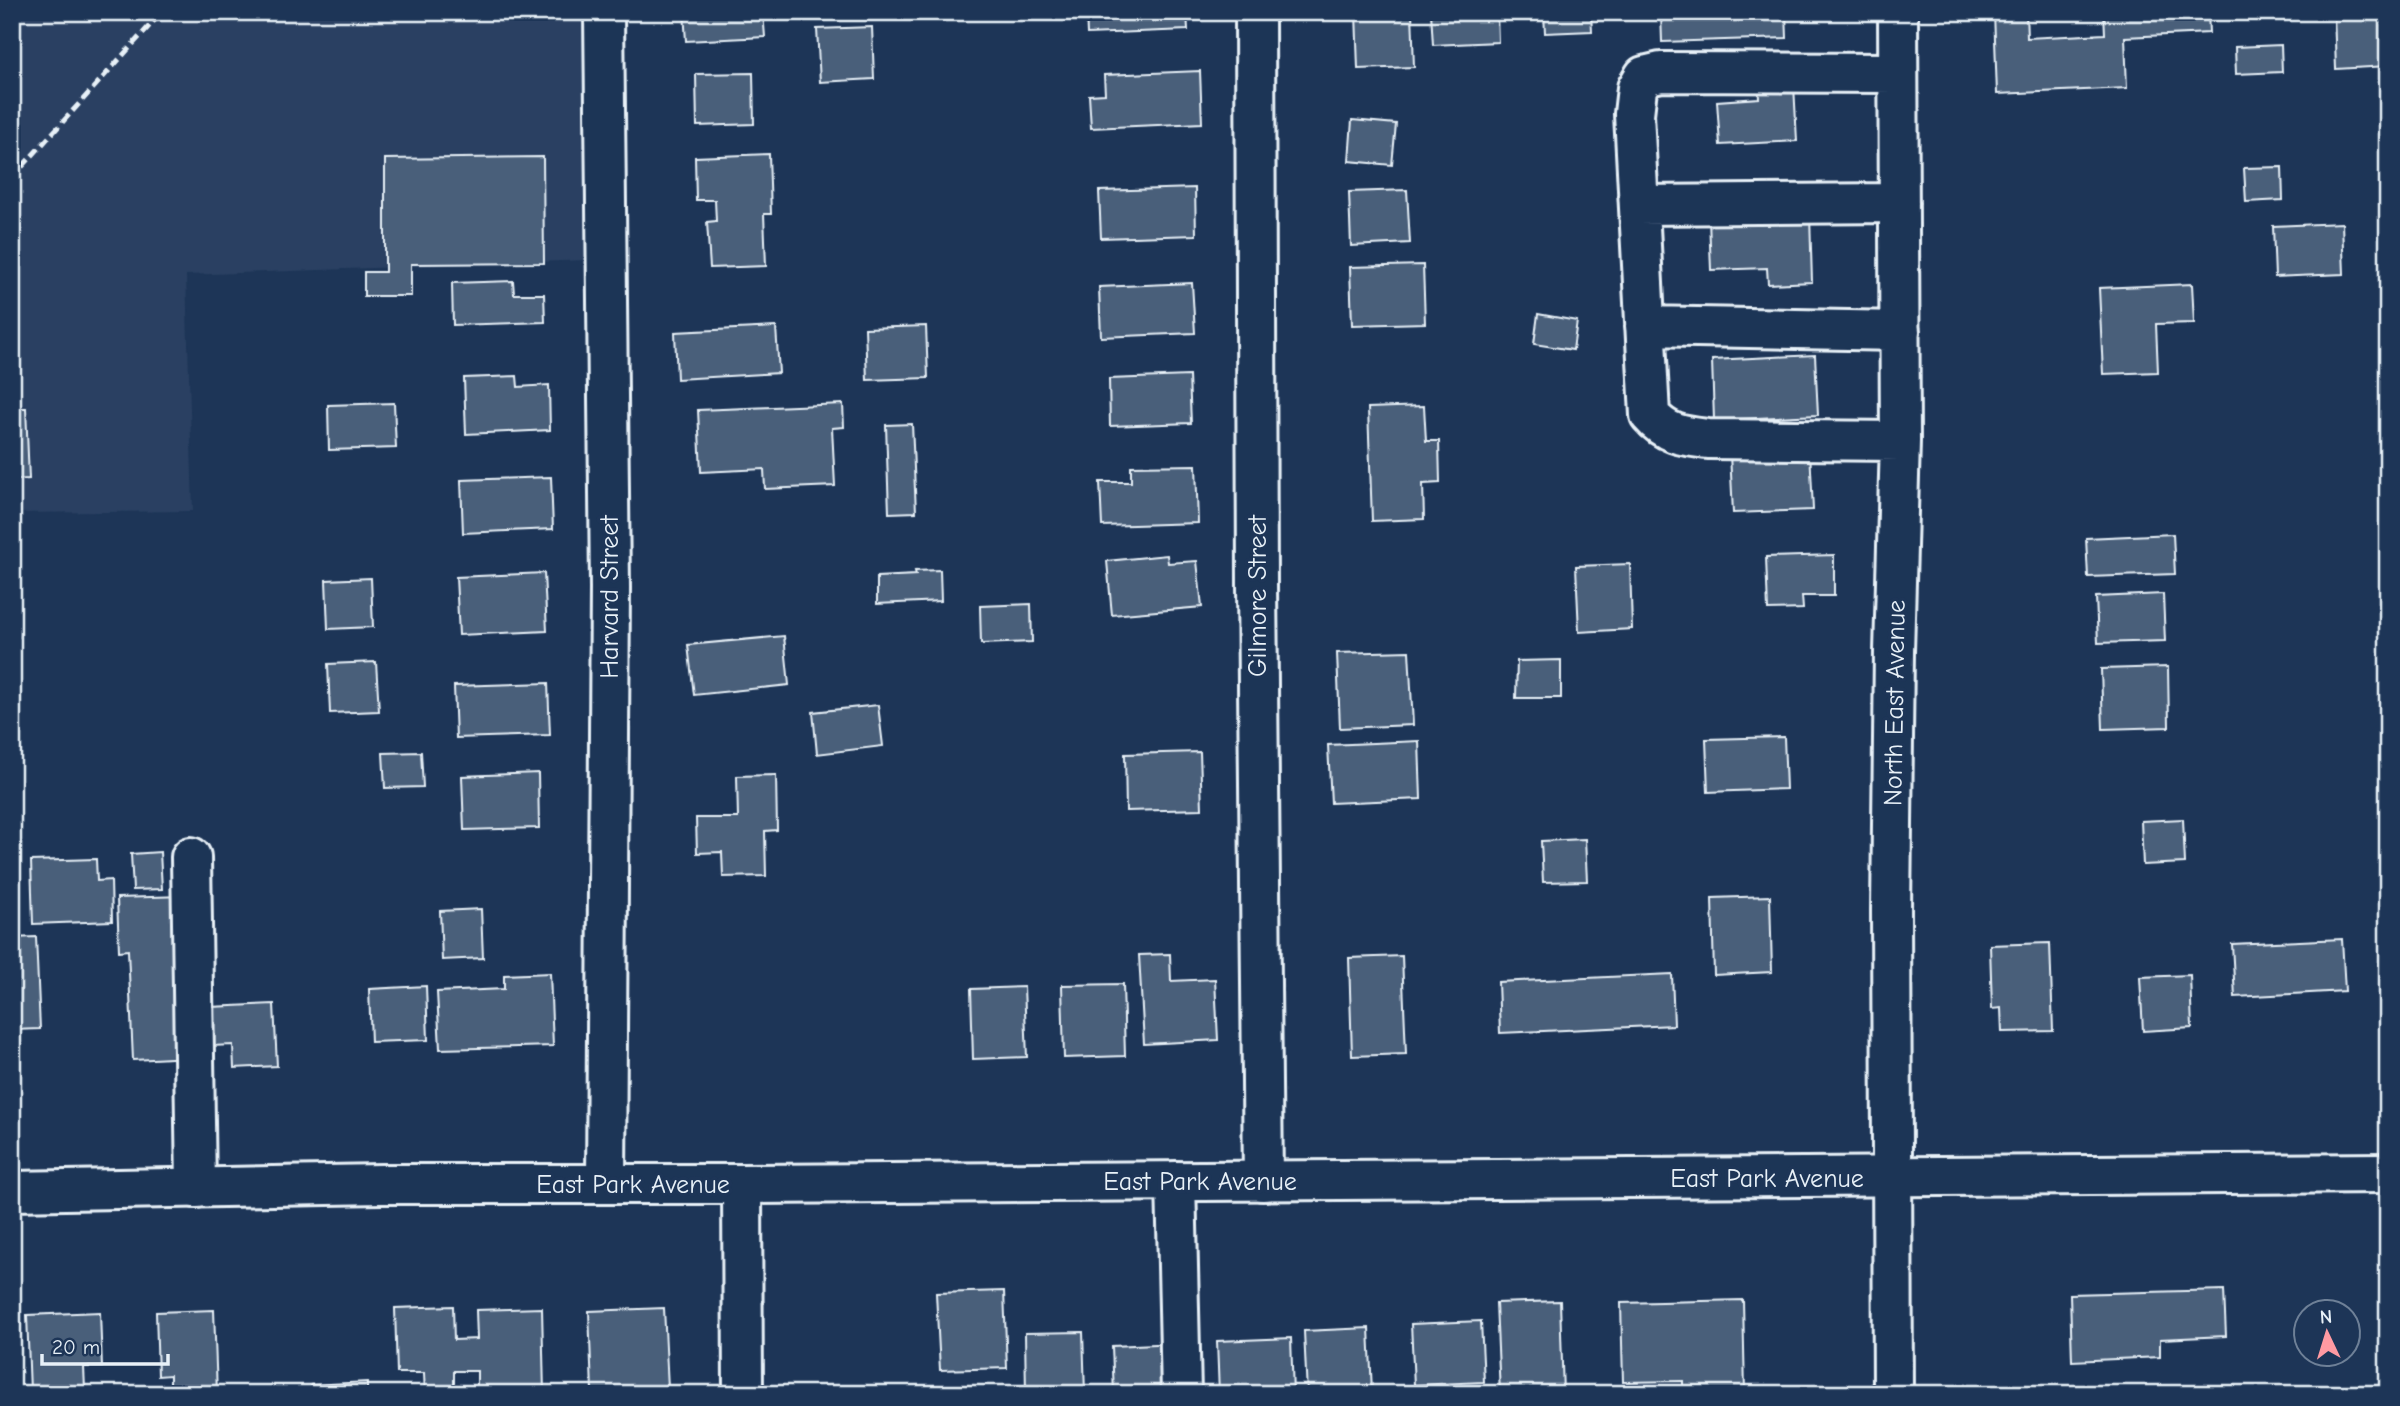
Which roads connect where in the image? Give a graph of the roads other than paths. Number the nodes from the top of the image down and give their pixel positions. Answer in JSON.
{"nodes":[{"id":1,"x":604,"y":12,"type":"edge"},
{"id":2,"x":1255,"y":12,"type":"edge"},
{"id":3,"x":1898,"y":12,"type":"edge"},
{"id":4,"x":1898,"y":73,"type":"junction"},
{"id":5,"x":1899,"y":202,"type":"junction"},
{"id":6,"x":1639,"y":205,"type":"junction"},
{"id":7,"x":1645,"y":326,"type":"junction"},
{"id":8,"x":1900,"y":331,"type":"junction"},
{"id":9,"x":1900,"y":441,"type":"junction"},
{"id":10,"x":191,"y":857,"type":"dead end"},
{"id":11,"x":2388,"y":1173,"type":"edge"},
{"id":12,"x":1892,"y":1177,"type":"junction"},
{"id":13,"x":1176,"y":1181,"type":"junction"},
{"id":14,"x":1263,"y":1181,"type":"junction"},
{"id":15,"x":606,"y":1182,"type":"junction"},
{"id":16,"x":742,"y":1184,"type":"junction"},
{"id":17,"x":196,"y":1188,"type":"junction"},
{"id":18,"x":12,"y":1191,"type":"edge"},
{"id":19,"x":743,"y":1394,"type":"edge"},
{"id":20,"x":1181,"y":1394,"type":"edge"},
{"id":21,"x":1893,"y":1394,"type":"edge"}],
"edges":[{"from":1,"to":15,"type":"street","name":"Harvard Street"},
{"from":2,"to":14,"type":"street","name":"Gilmore Street"},
{"from":3,"to":4,"type":"street","name":"North East Avenue"},
{"from":4,"to":5,"type":"street","name":"North East Avenue"},
{"from":4,"to":6,"type":"street"},
{"from":5,"to":6,"type":"street"},
{"from":5,"to":8,"type":"street","name":"North East Avenue"},
{"from":6,"to":7,"type":"street"},
{"from":7,"to":8,"type":"street"},
{"from":7,"to":9,"type":"street"},
{"from":8,"to":9,"type":"street","name":"North East Avenue"},
{"from":9,"to":12,"type":"street","name":"North East Avenue"},
{"from":10,"to":17,"type":"street"},
{"from":11,"to":12,"type":"street","name":"East Park Avenue"},
{"from":12,"to":14,"type":"street","name":"East Park Avenue"},
{"from":12,"to":21,"type":"street","name":"North East Avenue"},
{"from":13,"to":14,"type":"street","name":"East Park Avenue"},
{"from":13,"to":16,"type":"street","name":"East Park Avenue"},
{"from":13,"to":20,"type":"street"},
{"from":15,"to":16,"type":"street","name":"East Park Avenue"},
{"from":15,"to":17,"type":"street","name":"East Park Avenue"},
{"from":16,"to":19,"type":"street"},
{"from":17,"to":18,"type":"street","name":"East Park Avenue"}]}
